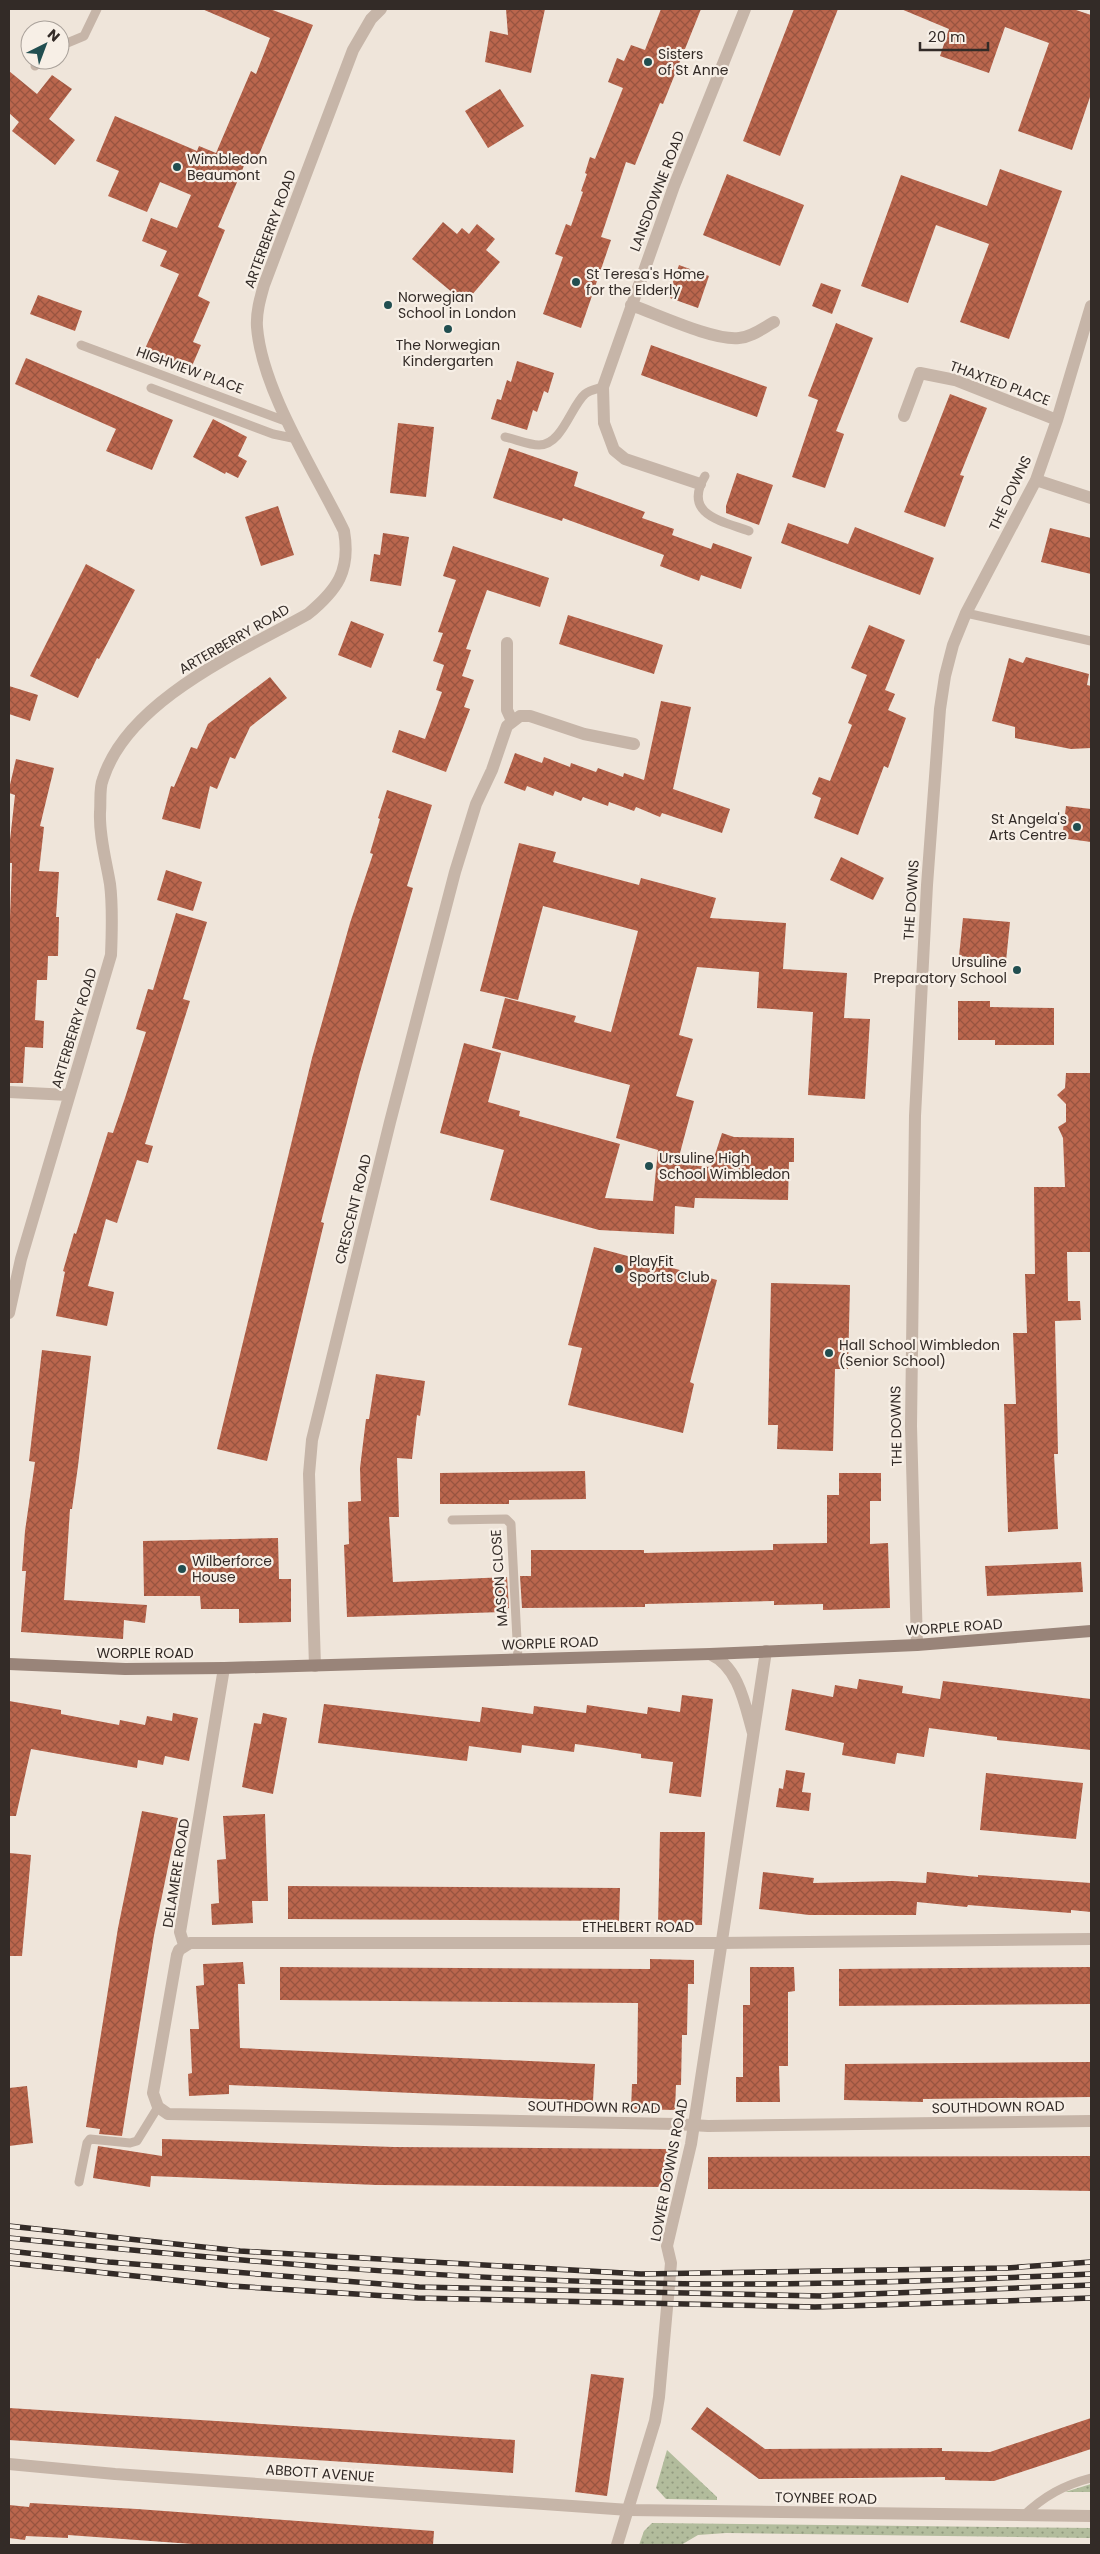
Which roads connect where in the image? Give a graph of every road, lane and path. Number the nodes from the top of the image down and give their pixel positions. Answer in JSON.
{"nodes":[{"id":1,"x":97,"y":9,"type":"edge"},
{"id":2,"x":382,"y":9,"type":"edge"},
{"id":3,"x":745,"y":9,"type":"edge"},
{"id":4,"x":70,"y":42,"type":"edge"},
{"id":5,"x":631,"y":305,"type":"junction"},
{"id":6,"x":1091,"y":306,"type":"edge"},
{"id":7,"x":774,"y":322,"type":"dead end"},
{"id":8,"x":81,"y":345,"type":"dead end"},
{"id":9,"x":603,"y":387,"type":"junction"},
{"id":10,"x":151,"y":388,"type":"dead end"},
{"id":11,"x":904,"y":416,"type":"dead end"},
{"id":12,"x":1057,"y":420,"type":"junction"},
{"id":13,"x":288,"y":422,"type":"junction"},
{"id":14,"x":505,"y":437,"type":"dead end"},
{"id":15,"x":297,"y":439,"type":"junction"},
{"id":16,"x":703,"y":480,"type":"joint"},
{"id":17,"x":1036,"y":480,"type":"junction"},
{"id":18,"x":1091,"y":498,"type":"edge"},
{"id":19,"x":749,"y":531,"type":"dead end"},
{"id":20,"x":966,"y":613,"type":"junction"},
{"id":21,"x":1091,"y":641,"type":"edge"},
{"id":22,"x":507,"y":643,"type":"dead end"},
{"id":23,"x":512,"y":721,"type":"junction"},
{"id":24,"x":634,"y":744,"type":"dead end"},
{"id":25,"x":9,"y":1092,"type":"edge"},
{"id":26,"x":69,"y":1096,"type":"junction"},
{"id":27,"x":9,"y":1313,"type":"edge"},
{"id":28,"x":452,"y":1520,"type":"dead end"},
{"id":29,"x":1091,"y":1631,"type":"edge"},
{"id":30,"x":917,"y":1646,"type":"junction"},
{"id":31,"x":766,"y":1651,"type":"junction"},
{"id":32,"x":710,"y":1654,"type":"junction"},
{"id":33,"x":518,"y":1659,"type":"junction"},
{"id":34,"x":9,"y":1664,"type":"edge"},
{"id":35,"x":315,"y":1666,"type":"junction"},
{"id":36,"x":224,"y":1668,"type":"junction"},
{"id":37,"x":754,"y":1737,"type":"junction"},
{"id":38,"x":1091,"y":1939,"type":"edge"},
{"id":39,"x":720,"y":1943,"type":"junction"},
{"id":40,"x":184,"y":1946,"type":"junction"},
{"id":41,"x":158,"y":2107,"type":"junction"},
{"id":42,"x":1091,"y":2121,"type":"edge"},
{"id":43,"x":694,"y":2126,"type":"junction"},
{"id":44,"x":78,"y":2182,"type":"dead end"},
{"id":45,"x":9,"y":2464,"type":"edge"},
{"id":46,"x":1091,"y":2478,"type":"edge"},
{"id":47,"x":629,"y":2510,"type":"junction"},
{"id":48,"x":1023,"y":2516,"type":"junction"},
{"id":49,"x":1091,"y":2516,"type":"edge"},
{"id":50,"x":616,"y":2545,"type":"edge"}],
"edges":[{"from":1,"to":4,"type":"lane"},
{"from":2,"to":13,"type":"street","name":"ARTERBERRY ROAD"},
{"from":3,"to":5,"type":"street","name":"LANSDOWNE ROAD"},
{"from":5,"to":7,"type":"street"},
{"from":5,"to":9,"type":"street","name":"LANSDOWNE ROAD"},
{"from":6,"to":12,"type":"street","name":"THE DOWNS"},
{"from":8,"to":13,"type":"lane","name":"HIGHVIEW PLACE"},
{"from":9,"to":14,"type":"lane"},
{"from":9,"to":16,"type":"street"},
{"from":10,"to":15,"type":"lane"},
{"from":11,"to":12,"type":"street","name":"THAXTED PLACE"},
{"from":12,"to":17,"type":"street","name":"THE DOWNS"},
{"from":13,"to":15,"type":"street","name":"ARTERBERRY ROAD"},
{"from":15,"to":26,"type":"street","name":"ARTERBERRY ROAD"},
{"from":16,"to":19,"type":"lane"},
{"from":17,"to":18,"type":"street"},
{"from":17,"to":20,"type":"street","name":"THE DOWNS"},
{"from":20,"to":21,"type":"lane"},
{"from":20,"to":30,"type":"street","name":"THE DOWNS"},
{"from":22,"to":23,"type":"street"},
{"from":23,"to":24,"type":"street"},
{"from":23,"to":35,"type":"street","name":"CRESCENT ROAD"},
{"from":25,"to":26,"type":"street"},
{"from":26,"to":27,"type":"street","name":"ARTERBERRY ROAD"},
{"from":28,"to":33,"type":"lane","name":"MASON CLOSE"},
{"from":29,"to":30,"type":"main road","name":"WORPLE ROAD"},
{"from":30,"to":31,"type":"main road","name":"WORPLE ROAD"},
{"from":31,"to":32,"type":"main road","name":"WORPLE ROAD"},
{"from":31,"to":37,"type":"street","name":"LOWER DOWNS ROAD"},
{"from":32,"to":33,"type":"main road","name":"WORPLE ROAD"},
{"from":32,"to":37,"type":"street","name":"LOWER DOWNS ROAD"},
{"from":33,"to":35,"type":"main road","name":"WORPLE ROAD"},
{"from":34,"to":36,"type":"main road","name":"WORPLE ROAD"},
{"from":35,"to":36,"type":"main road","name":"WORPLE ROAD"},
{"from":36,"to":40,"type":"street","name":"DELAMERE ROAD"},
{"from":37,"to":39,"type":"street","name":"LOWER DOWNS ROAD"},
{"from":38,"to":39,"type":"street","name":"ETHELBERT ROAD"},
{"from":39,"to":40,"type":"street","name":"ETHELBERT ROAD"},
{"from":39,"to":43,"type":"street","name":"LOWER DOWNS ROAD"},
{"from":40,"to":41,"type":"street","name":"DELAMERE ROAD"},
{"from":41,"to":43,"type":"street","name":"SOUTHDOWN ROAD"},
{"from":41,"to":44,"type":"lane"},
{"from":42,"to":43,"type":"street","name":"SOUTHDOWN ROAD"},
{"from":43,"to":47,"type":"street","name":"LOWER DOWNS ROAD"},
{"from":45,"to":47,"type":"street","name":"ABBOTT AVENUE"},
{"from":46,"to":48,"type":"lane"},
{"from":47,"to":48,"type":"street","name":"TOYNBEE ROAD"},
{"from":47,"to":50,"type":"street","name":"LOWER DOWNS ROAD"},
{"from":48,"to":49,"type":"street","name":"TOYNBEE ROAD"}]}
